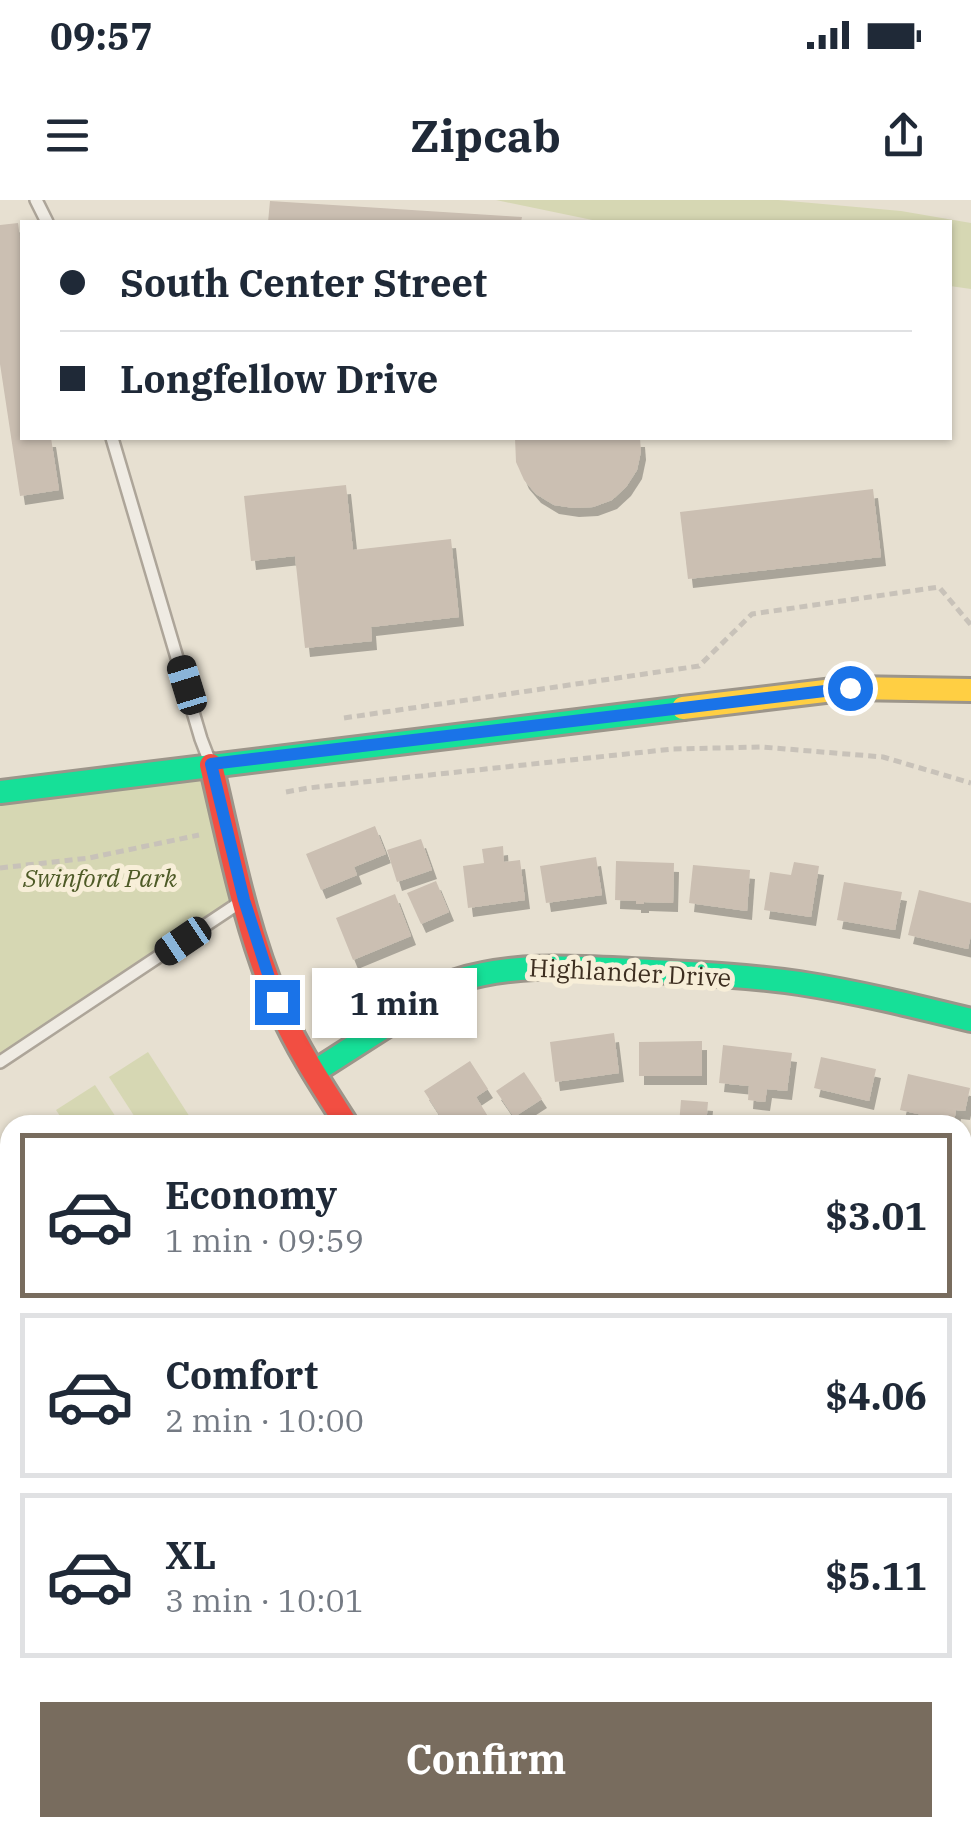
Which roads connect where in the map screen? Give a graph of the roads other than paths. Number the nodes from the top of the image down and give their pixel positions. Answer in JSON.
{"nodes":[{"id":1,"x":113,"y":440,"type":"edge"},
{"id":2,"x":971,"y":690,"type":"edge"},
{"id":3,"x":211,"y":764,"type":"junction"},
{"id":4,"x":0,"y":792,"type":"edge"},
{"id":5,"x":244,"y":900,"type":"junction"},
{"id":6,"x":971,"y":1020,"type":"edge"},
{"id":7,"x":0,"y":1062,"type":"edge"},
{"id":8,"x":314,"y":1072,"type":"junction"},
{"id":9,"x":341,"y":1115,"type":"edge"}],
"edges":[{"from":1,"to":3,"type":"lane"},
{"from":2,"to":3,"type":"street"},
{"from":3,"to":4,"type":"street"},
{"from":3,"to":5,"type":"street"},
{"from":5,"to":7,"type":"lane"},
{"from":5,"to":8,"type":"street"},
{"from":6,"to":8,"type":"street","name":"Highlander Drive"},
{"from":8,"to":9,"type":"street"}]}
